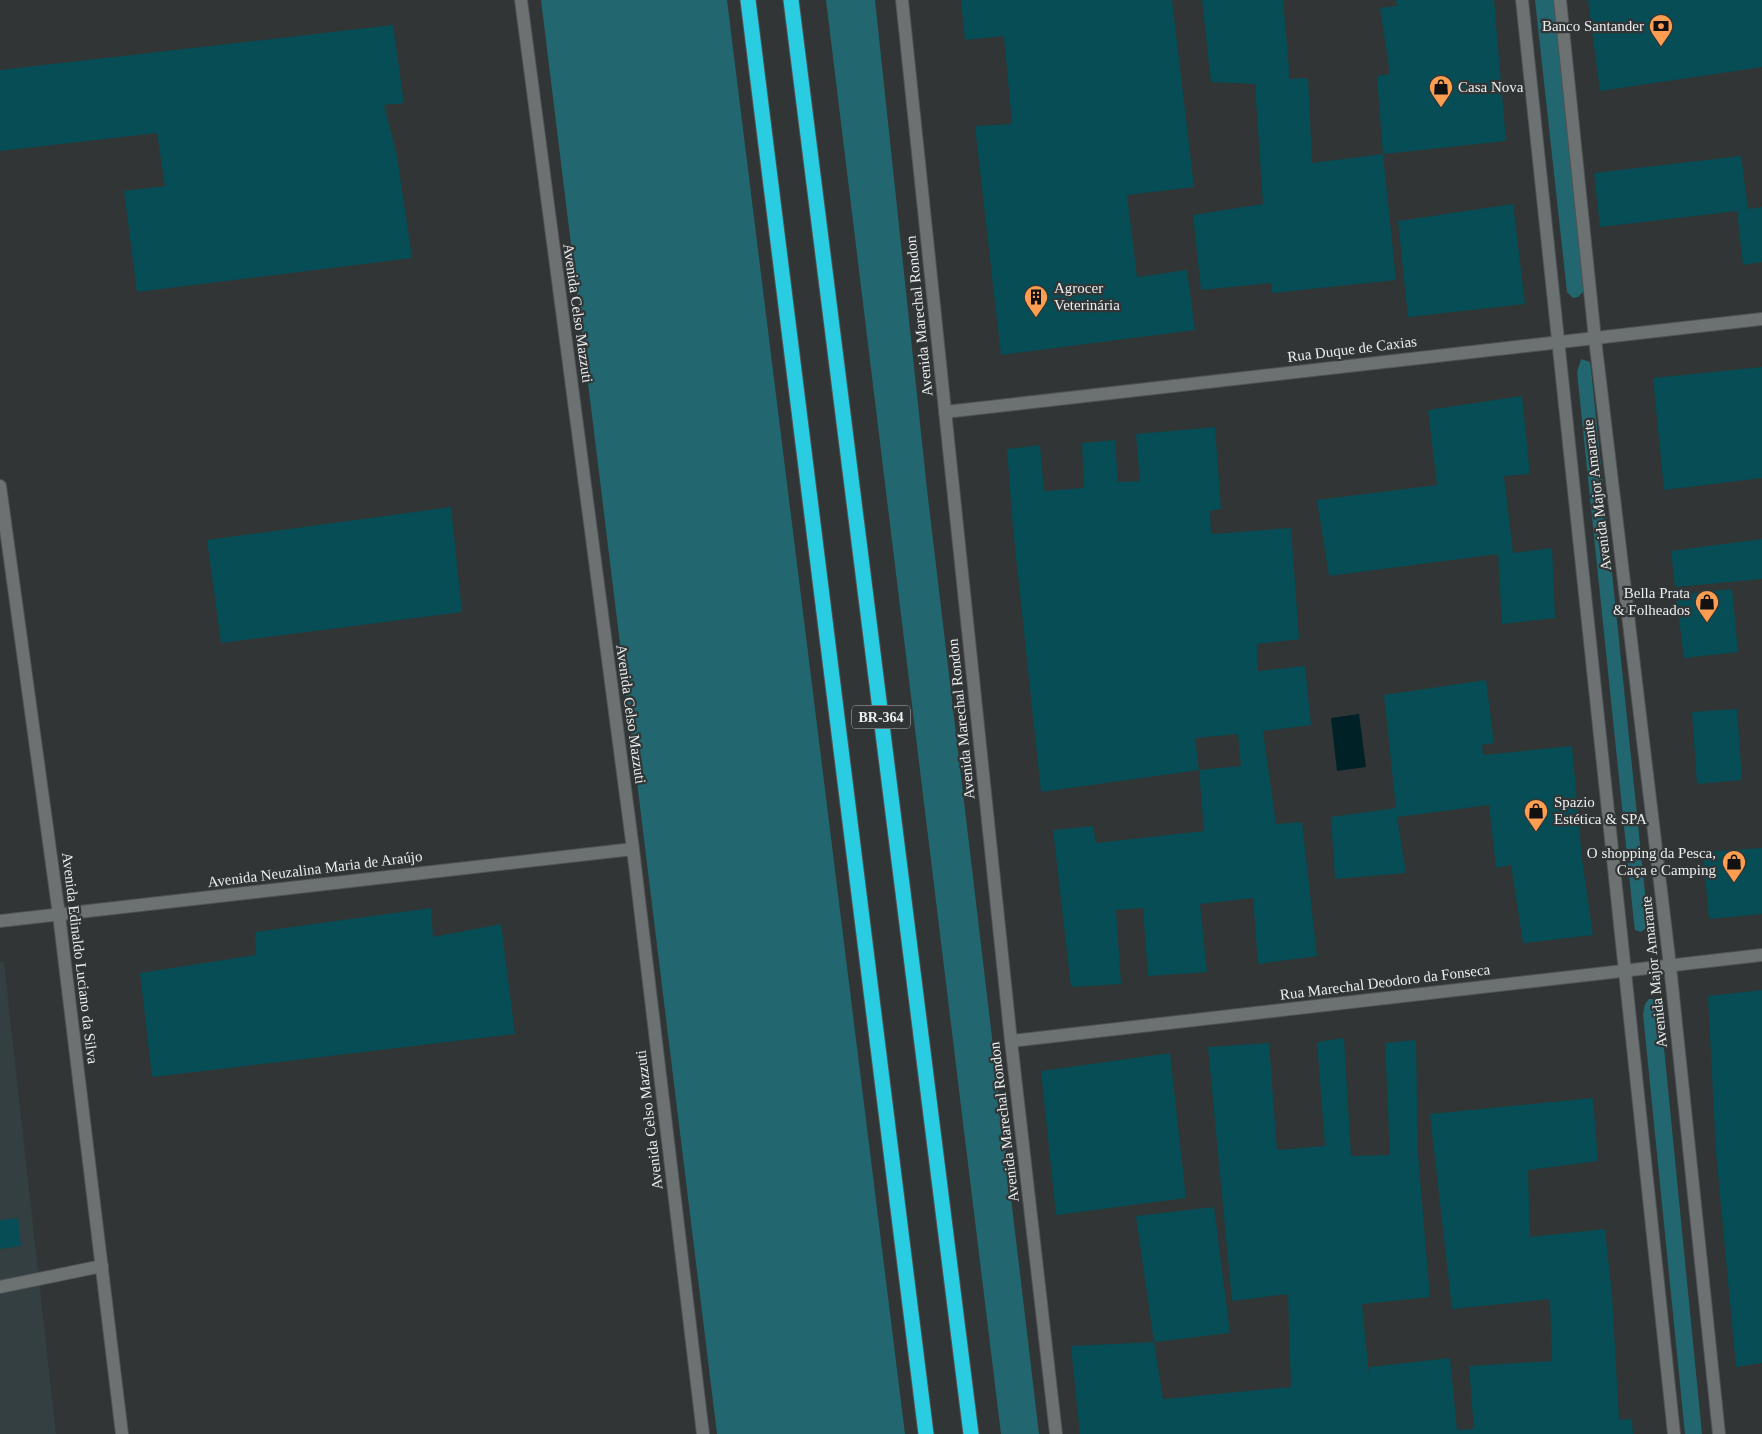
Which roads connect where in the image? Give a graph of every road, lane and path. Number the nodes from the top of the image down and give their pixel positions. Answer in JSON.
{"nodes":[{"id":1,"x":521,"y":0,"type":"edge"},
{"id":2,"x":748,"y":0,"type":"edge"},
{"id":3,"x":791,"y":0,"type":"edge"},
{"id":4,"x":902,"y":0,"type":"edge"},
{"id":5,"x":1522,"y":0,"type":"edge"},
{"id":6,"x":1560,"y":0,"type":"edge"},
{"id":7,"x":1762,"y":319,"type":"edge"},
{"id":8,"x":1595,"y":339,"type":"junction"},
{"id":9,"x":1558,"y":342,"type":"junction"},
{"id":10,"x":945,"y":412,"type":"junction"},
{"id":11,"x":0,"y":486,"type":"edge"},
{"id":12,"x":633,"y":849,"type":"junction"},
{"id":13,"x":59,"y":915,"type":"junction"},
{"id":14,"x":0,"y":922,"type":"edge"},
{"id":15,"x":1762,"y":956,"type":"edge"},
{"id":16,"x":1670,"y":966,"type":"junction"},
{"id":17,"x":1625,"y":971,"type":"junction"},
{"id":18,"x":1011,"y":1041,"type":"junction"},
{"id":19,"x":102,"y":1266,"type":"junction"},
{"id":20,"x":0,"y":1287,"type":"edge"},
{"id":21,"x":122,"y":1434,"type":"edge"},
{"id":22,"x":703,"y":1434,"type":"edge"},
{"id":23,"x":926,"y":1434,"type":"edge"},
{"id":24,"x":971,"y":1434,"type":"edge"},
{"id":25,"x":1056,"y":1434,"type":"edge"},
{"id":26,"x":1674,"y":1434,"type":"edge"},
{"id":27,"x":1719,"y":1434,"type":"edge"}],
"edges":[{"from":1,"to":12,"type":"street","name":"Avenida Celso Mazzuti"},
{"from":2,"to":23,"type":"highway","number":"BR-364"},
{"from":3,"to":24,"type":"highway","number":"BR-364"},
{"from":4,"to":10,"type":"street","name":"Avenida Marechal Rondon"},
{"from":5,"to":9,"type":"street","name":"Avenida Major Amarante"},
{"from":6,"to":8,"type":"street","name":"Avenida Major Amarante"},
{"from":7,"to":8,"type":"street","name":"Rua Duque de Caxias"},
{"from":8,"to":9,"type":"street","name":"Rua Duque de Caxias"},
{"from":8,"to":16,"type":"street","name":"Avenida Major Amarante"},
{"from":9,"to":10,"type":"street","name":"Rua Duque de Caxias"},
{"from":9,"to":17,"type":"street","name":"Avenida Major Amarante"},
{"from":10,"to":18,"type":"street","name":"Avenida Marechal Rondon"},
{"from":11,"to":13,"type":"street","name":"Avenida Edinaldo Luciano da Silva"},
{"from":12,"to":13,"type":"street","name":"Avenida Neuzalina Maria de Araújo"},
{"from":12,"to":22,"type":"street","name":"Avenida Celso Mazzuti"},
{"from":13,"to":14,"type":"street","name":"Avenida Neuzalina Maria de Araújo"},
{"from":13,"to":19,"type":"street","name":"Avenida Edinaldo Luciano da Silva"},
{"from":15,"to":16,"type":"street","name":"Rua Marechal Deodoro da Fonseca"},
{"from":16,"to":17,"type":"street","name":"Rua Marechal Deodoro da Fonseca"},
{"from":16,"to":27,"type":"street","name":"Avenida Major Amarante"},
{"from":17,"to":18,"type":"street","name":"Rua Marechal Deodoro da Fonseca"},
{"from":17,"to":26,"type":"street","name":"Avenida Major Amarante"},
{"from":18,"to":25,"type":"street","name":"Avenida Marechal Rondon"},
{"from":19,"to":20,"type":"street"},
{"from":19,"to":21,"type":"street","name":"Avenida Edinaldo Luciano da Silva"}]}
